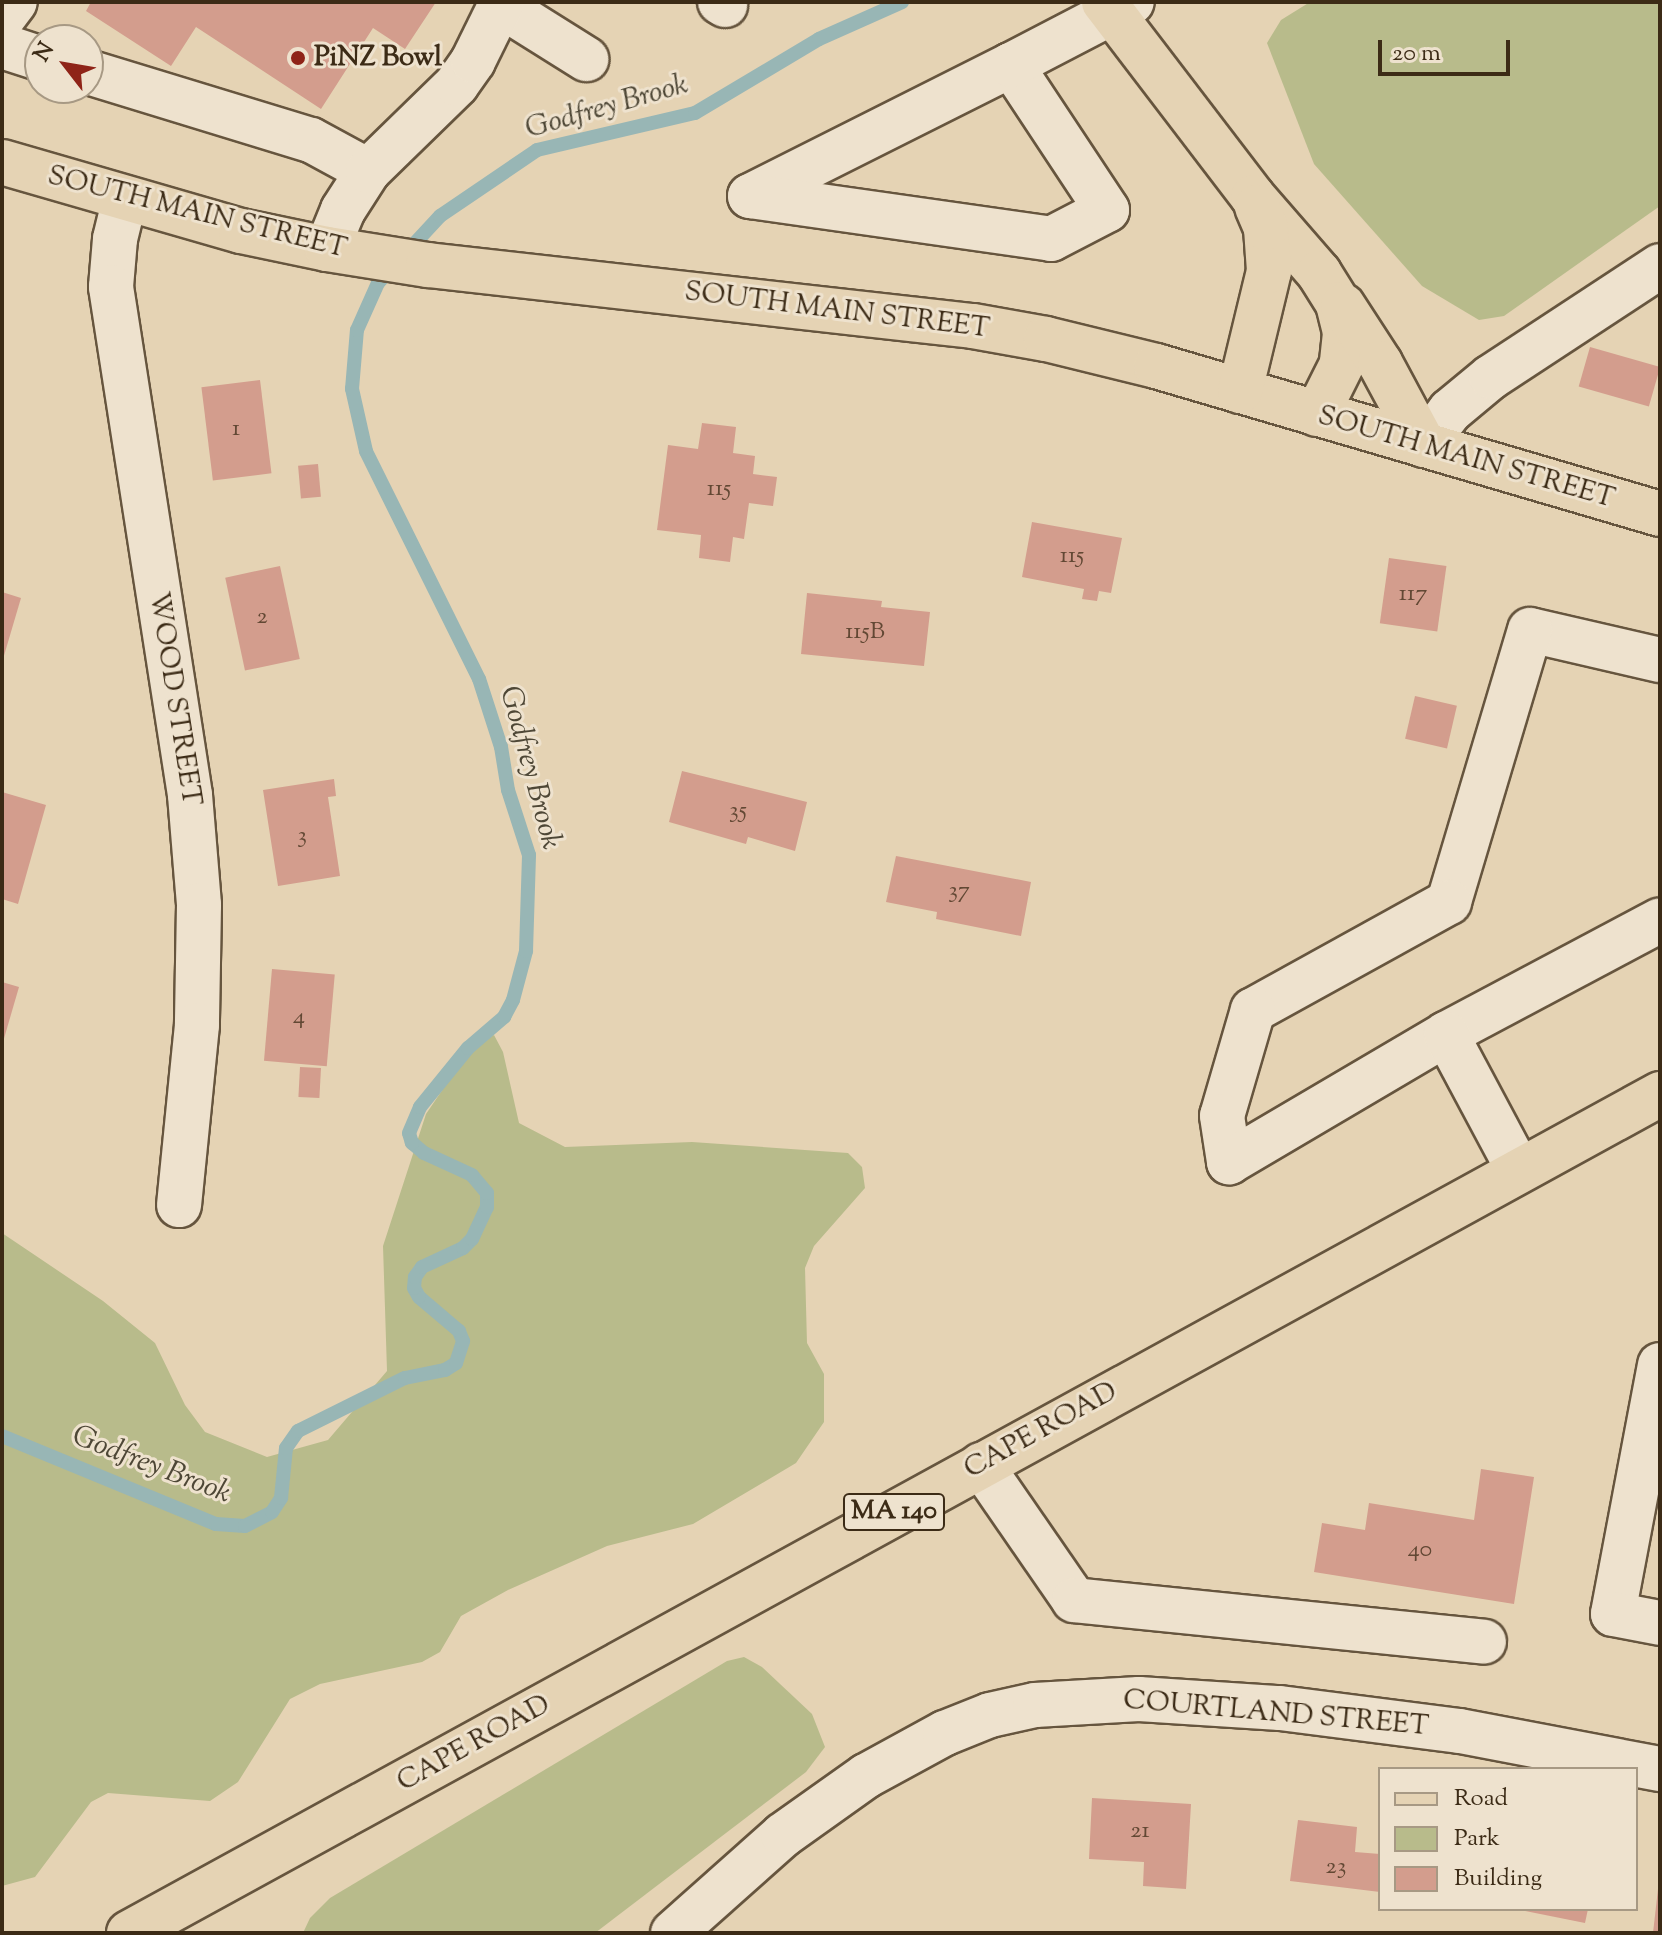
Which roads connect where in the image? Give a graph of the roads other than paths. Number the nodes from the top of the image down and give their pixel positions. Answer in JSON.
{"nodes":[{"id":1,"x":15,"y":2,"type":"edge"},
{"id":2,"x":501,"y":4,"type":"edge"},
{"id":3,"x":1117,"y":6,"type":"edge"},
{"id":4,"x":2,"y":19,"type":"edge"},
{"id":5,"x":2,"y":46,"type":"edge"},
{"id":6,"x":24,"y":53,"type":"edge"},
{"id":7,"x":586,"y":59,"type":"dead end"},
{"id":8,"x":1011,"y":65,"type":"junction"},
{"id":9,"x":104,"y":77,"type":"edge"},
{"id":10,"x":2,"y":162,"type":"edge"},
{"id":11,"x":368,"y":171,"type":"junction"},
{"id":12,"x":1253,"y":197,"type":"junction"},
{"id":13,"x":125,"y":198,"type":"junction"},
{"id":14,"x":341,"y":252,"type":"junction"},
{"id":15,"x":1660,"y":266,"type":"edge"},
{"id":16,"x":1332,"y":291,"type":"junction"},
{"id":17,"x":1240,"y":391,"type":"junction"},
{"id":18,"x":1317,"y":414,"type":"junction"},
{"id":19,"x":1424,"y":445,"type":"junction"},
{"id":20,"x":1660,"y":514,"type":"edge"},
{"id":21,"x":1660,"y":660,"type":"edge"},
{"id":22,"x":1660,"y":920,"type":"edge"},
{"id":23,"x":1446,"y":1034,"type":"junction"},
{"id":24,"x":1660,"y":1094,"type":"edge"},
{"id":25,"x":1518,"y":1169,"type":"junction"},
{"id":26,"x":179,"y":1205,"type":"dead end"},
{"id":27,"x":1660,"y":1365,"type":"edge"},
{"id":28,"x":981,"y":1465,"type":"junction"},
{"id":29,"x":1660,"y":1623,"type":"edge"},
{"id":30,"x":1484,"y":1642,"type":"dead end"},
{"id":31,"x":1660,"y":1769,"type":"edge"},
{"id":32,"x":129,"y":1933,"type":"edge"},
{"id":33,"x":673,"y":1933,"type":"edge"}],
"edges":[{"from":1,"to":4,"type":"street"},
{"from":2,"to":7,"type":"street"},
{"from":2,"to":11,"type":"street"},
{"from":3,"to":8,"type":"street"},
{"from":3,"to":12,"type":"main road"},
{"from":5,"to":6,"type":"street"},
{"from":8,"to":8,"type":"street"},
{"from":9,"to":11,"type":"street"},
{"from":10,"to":13,"type":"main road","name":"SOUTH MAIN STREET"},
{"from":11,"to":14,"type":"street"},
{"from":12,"to":16,"type":"main road"},
{"from":12,"to":17,"type":"main road"},
{"from":13,"to":14,"type":"main road","name":"SOUTH MAIN STREET"},
{"from":13,"to":26,"type":"street","name":"WOOD STREET"},
{"from":14,"to":17,"type":"main road","name":"SOUTH MAIN STREET"},
{"from":15,"to":19,"type":"street"},
{"from":16,"to":18,"type":"main road"},
{"from":16,"to":19,"type":"main road"},
{"from":17,"to":18,"type":"main road","name":"SOUTH MAIN STREET"},
{"from":18,"to":19,"type":"main road","name":"SOUTH MAIN STREET"},
{"from":19,"to":20,"type":"main road","name":"SOUTH MAIN STREET"},
{"from":21,"to":23,"type":"street"},
{"from":22,"to":23,"type":"street"},
{"from":23,"to":25,"type":"street"},
{"from":24,"to":25,"type":"main road","name":"CAPE ROAD","number":"MA 140"},
{"from":25,"to":28,"type":"main road","name":"CAPE ROAD","number":"MA 140"},
{"from":27,"to":29,"type":"street"},
{"from":28,"to":30,"type":"street"},
{"from":28,"to":32,"type":"main road","name":"CAPE ROAD","number":"MA 140"},
{"from":31,"to":33,"type":"street","name":"COURTLAND STREET"}]}
